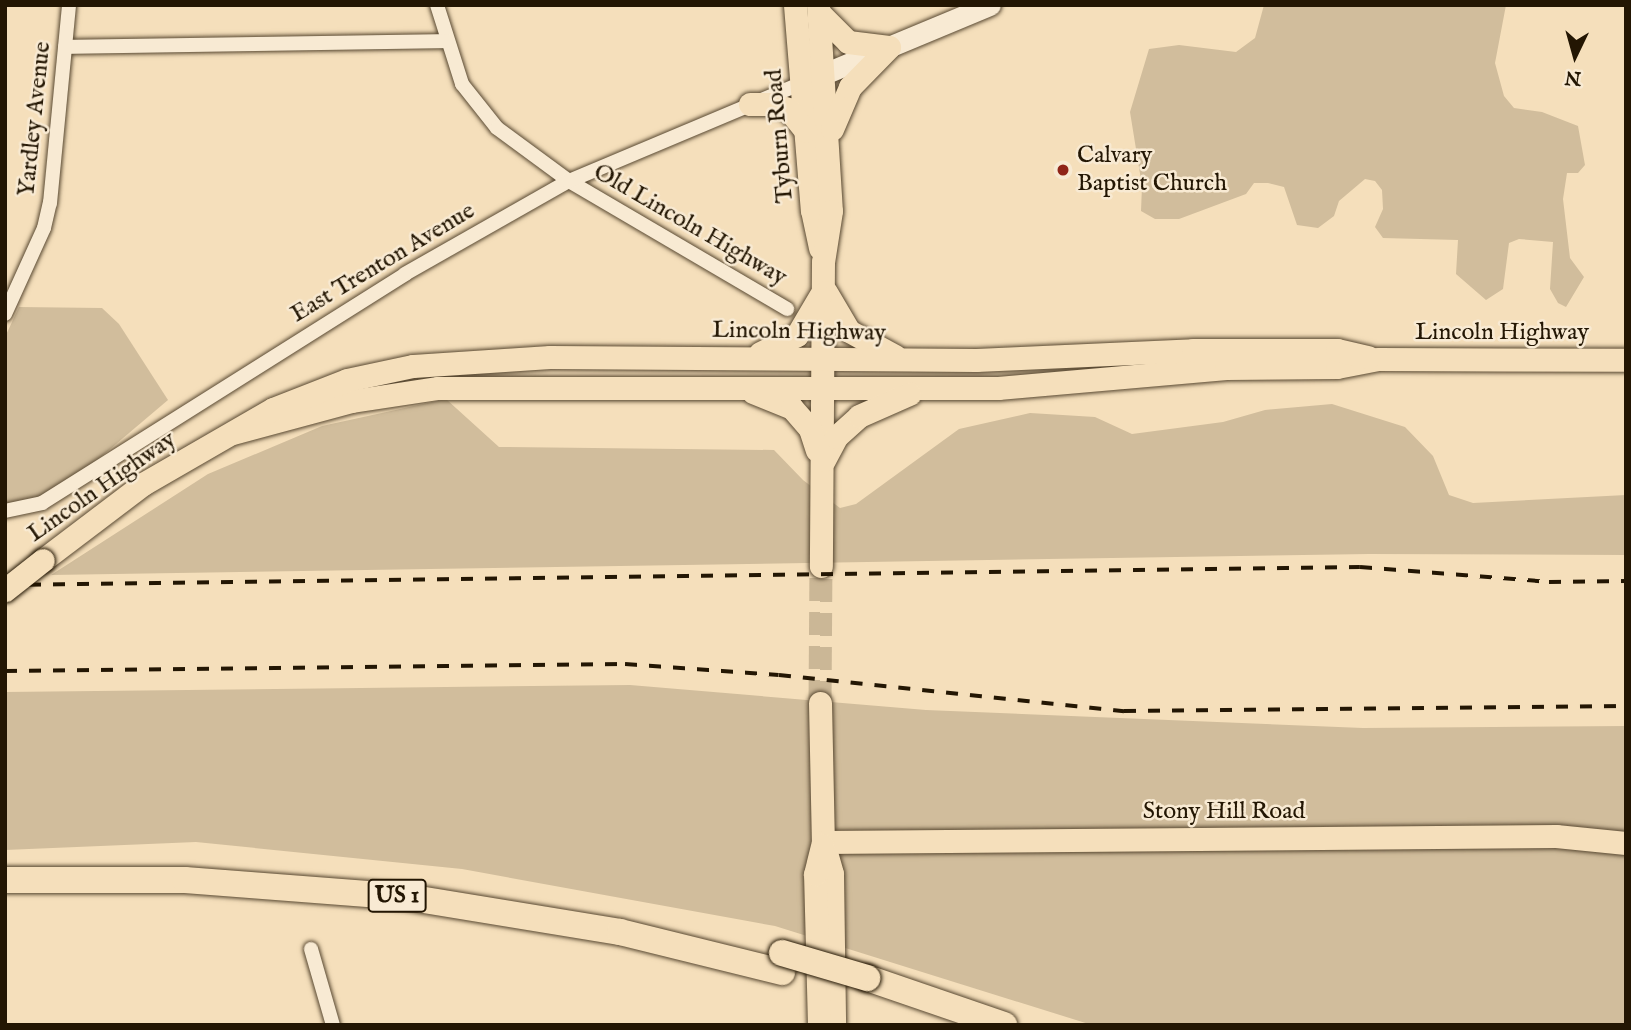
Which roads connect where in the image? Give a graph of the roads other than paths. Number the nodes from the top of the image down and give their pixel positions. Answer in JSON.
{"nodes":[{"id":1,"x":69,"y":5,"type":"edge"},
{"id":2,"x":437,"y":5,"type":"edge"},
{"id":3,"x":795,"y":5,"type":"edge"},
{"id":4,"x":990,"y":5,"type":"edge"},
{"id":5,"x":819,"y":9,"type":"edge"},
{"id":6,"x":446,"y":41,"type":"junction"},
{"id":7,"x":65,"y":47,"type":"junction"},
{"id":8,"x":888,"y":47,"type":"junction"},
{"id":9,"x":825,"y":73,"type":"junction"},
{"id":10,"x":802,"y":83,"type":"junction"},
{"id":11,"x":745,"y":107,"type":"junction"},
{"id":12,"x":806,"y":131,"type":"junction"},
{"id":13,"x":828,"y":146,"type":"junction"},
{"id":14,"x":569,"y":181,"type":"junction"},
{"id":15,"x":823,"y":262,"type":"junction"},
{"id":16,"x":823,"y":286,"type":"junction"},
{"id":17,"x":787,"y":309,"type":"dead end"},
{"id":18,"x":5,"y":314,"type":"edge"},
{"id":19,"x":747,"y":357,"type":"junction"},
{"id":20,"x":1378,"y":359,"type":"junction"},
{"id":21,"x":824,"y":360,"type":"junction"},
{"id":22,"x":914,"y":360,"type":"junction"},
{"id":23,"x":1626,"y":360,"type":"edge"},
{"id":24,"x":733,"y":386,"type":"junction"},
{"id":25,"x":821,"y":386,"type":"junction"},
{"id":26,"x":928,"y":388,"type":"junction"},
{"id":27,"x":233,"y":433,"type":"junction"},
{"id":28,"x":822,"y":466,"type":"junction"},
{"id":29,"x":5,"y":511,"type":"edge"},
{"id":30,"x":821,"y":565,"type":"tunnel mouth"},
{"id":31,"x":5,"y":590,"type":"edge"},
{"id":32,"x":820,"y":703,"type":"tunnel mouth"},
{"id":33,"x":823,"y":842,"type":"junction"},
{"id":34,"x":1626,"y":843,"type":"edge"},
{"id":35,"x":5,"y":863,"type":"edge"},
{"id":36,"x":5,"y":880,"type":"edge"},
{"id":37,"x":311,"y":949,"type":"dead end"},
{"id":38,"x":782,"y":962,"type":"junction"},
{"id":39,"x":867,"y":987,"type":"junction"},
{"id":40,"x":821,"y":1021,"type":"edge"},
{"id":41,"x":333,"y":1025,"type":"edge"},
{"id":42,"x":953,"y":1025,"type":"edge"},
{"id":43,"x":1004,"y":1025,"type":"edge"}],
"edges":[{"from":1,"to":7,"type":"street","name":"Yardley Avenue"},
{"from":2,"to":6,"type":"street","name":"Old Lincoln Highway"},
{"from":3,"to":10,"type":"main road","name":"Tyburn Road"},
{"from":4,"to":8,"type":"main road"},
{"from":5,"to":8,"type":"main road"},
{"from":5,"to":9,"type":"main road","name":"Tyburn Road"},
{"from":6,"to":7,"type":"street"},
{"from":6,"to":14,"type":"street","name":"Old Lincoln Highway"},
{"from":7,"to":18,"type":"street","name":"Yardley Avenue"},
{"from":8,"to":9,"type":"main road"},
{"from":8,"to":13,"type":"main road"},
{"from":9,"to":10,"type":"main road"},
{"from":9,"to":13,"type":"main road","name":"Tyburn Road"},
{"from":10,"to":11,"type":"street","name":"East Trenton Avenue"},
{"from":10,"to":12,"type":"main road","name":"Tyburn Road"},
{"from":11,"to":12,"type":"main road"},
{"from":11,"to":14,"type":"street","name":"East Trenton Avenue"},
{"from":12,"to":15,"type":"main road","name":"Tyburn Road"},
{"from":13,"to":15,"type":"main road","name":"Tyburn Road"},
{"from":14,"to":17,"type":"street","name":"Old Lincoln Highway"},
{"from":14,"to":29,"type":"street","name":"East Trenton Avenue"},
{"from":15,"to":16,"type":"main road","name":"Tyburn Road"},
{"from":16,"to":19,"type":"main road"},
{"from":16,"to":21,"type":"main road","name":"Tyburn Road"},
{"from":16,"to":22,"type":"main road"},
{"from":19,"to":21,"type":"main road","name":"Lincoln Highway"},
{"from":19,"to":27,"type":"main road","name":"Lincoln Highway"},
{"from":20,"to":22,"type":"main road","name":"Lincoln Highway"},
{"from":20,"to":23,"type":"main road","name":"Lincoln Highway"},
{"from":20,"to":26,"type":"main road","name":"Lincoln Highway"},
{"from":21,"to":22,"type":"main road","name":"Lincoln Highway"},
{"from":21,"to":25,"type":"main road","name":"Tyburn Road"},
{"from":24,"to":25,"type":"main road","name":"Lincoln Highway"},
{"from":24,"to":27,"type":"main road","name":"Lincoln Highway"},
{"from":24,"to":28,"type":"main road"},
{"from":25,"to":26,"type":"main road","name":"Lincoln Highway"},
{"from":25,"to":28,"type":"main road","name":"Tyburn Road"},
{"from":26,"to":28,"type":"main road"},
{"from":27,"to":31,"type":"main road","name":"Lincoln Highway","bridge":true},
{"from":28,"to":30,"type":"main road","name":"Tyburn Road"},
{"from":32,"to":33,"type":"main road"},
{"from":33,"to":34,"type":"main road","name":"Stony Hill Road"},
{"from":33,"to":40,"type":"main road"},
{"from":35,"to":38,"type":"highway","number":"US 1"},
{"from":36,"to":38,"type":"highway","number":"US 1"},
{"from":37,"to":41,"type":"street"},
{"from":38,"to":39,"type":"highway","number":"US 1","bridge":true},
{"from":39,"to":42,"type":"highway","number":"US 1"},
{"from":39,"to":43,"type":"highway","number":"US 1"}]}
